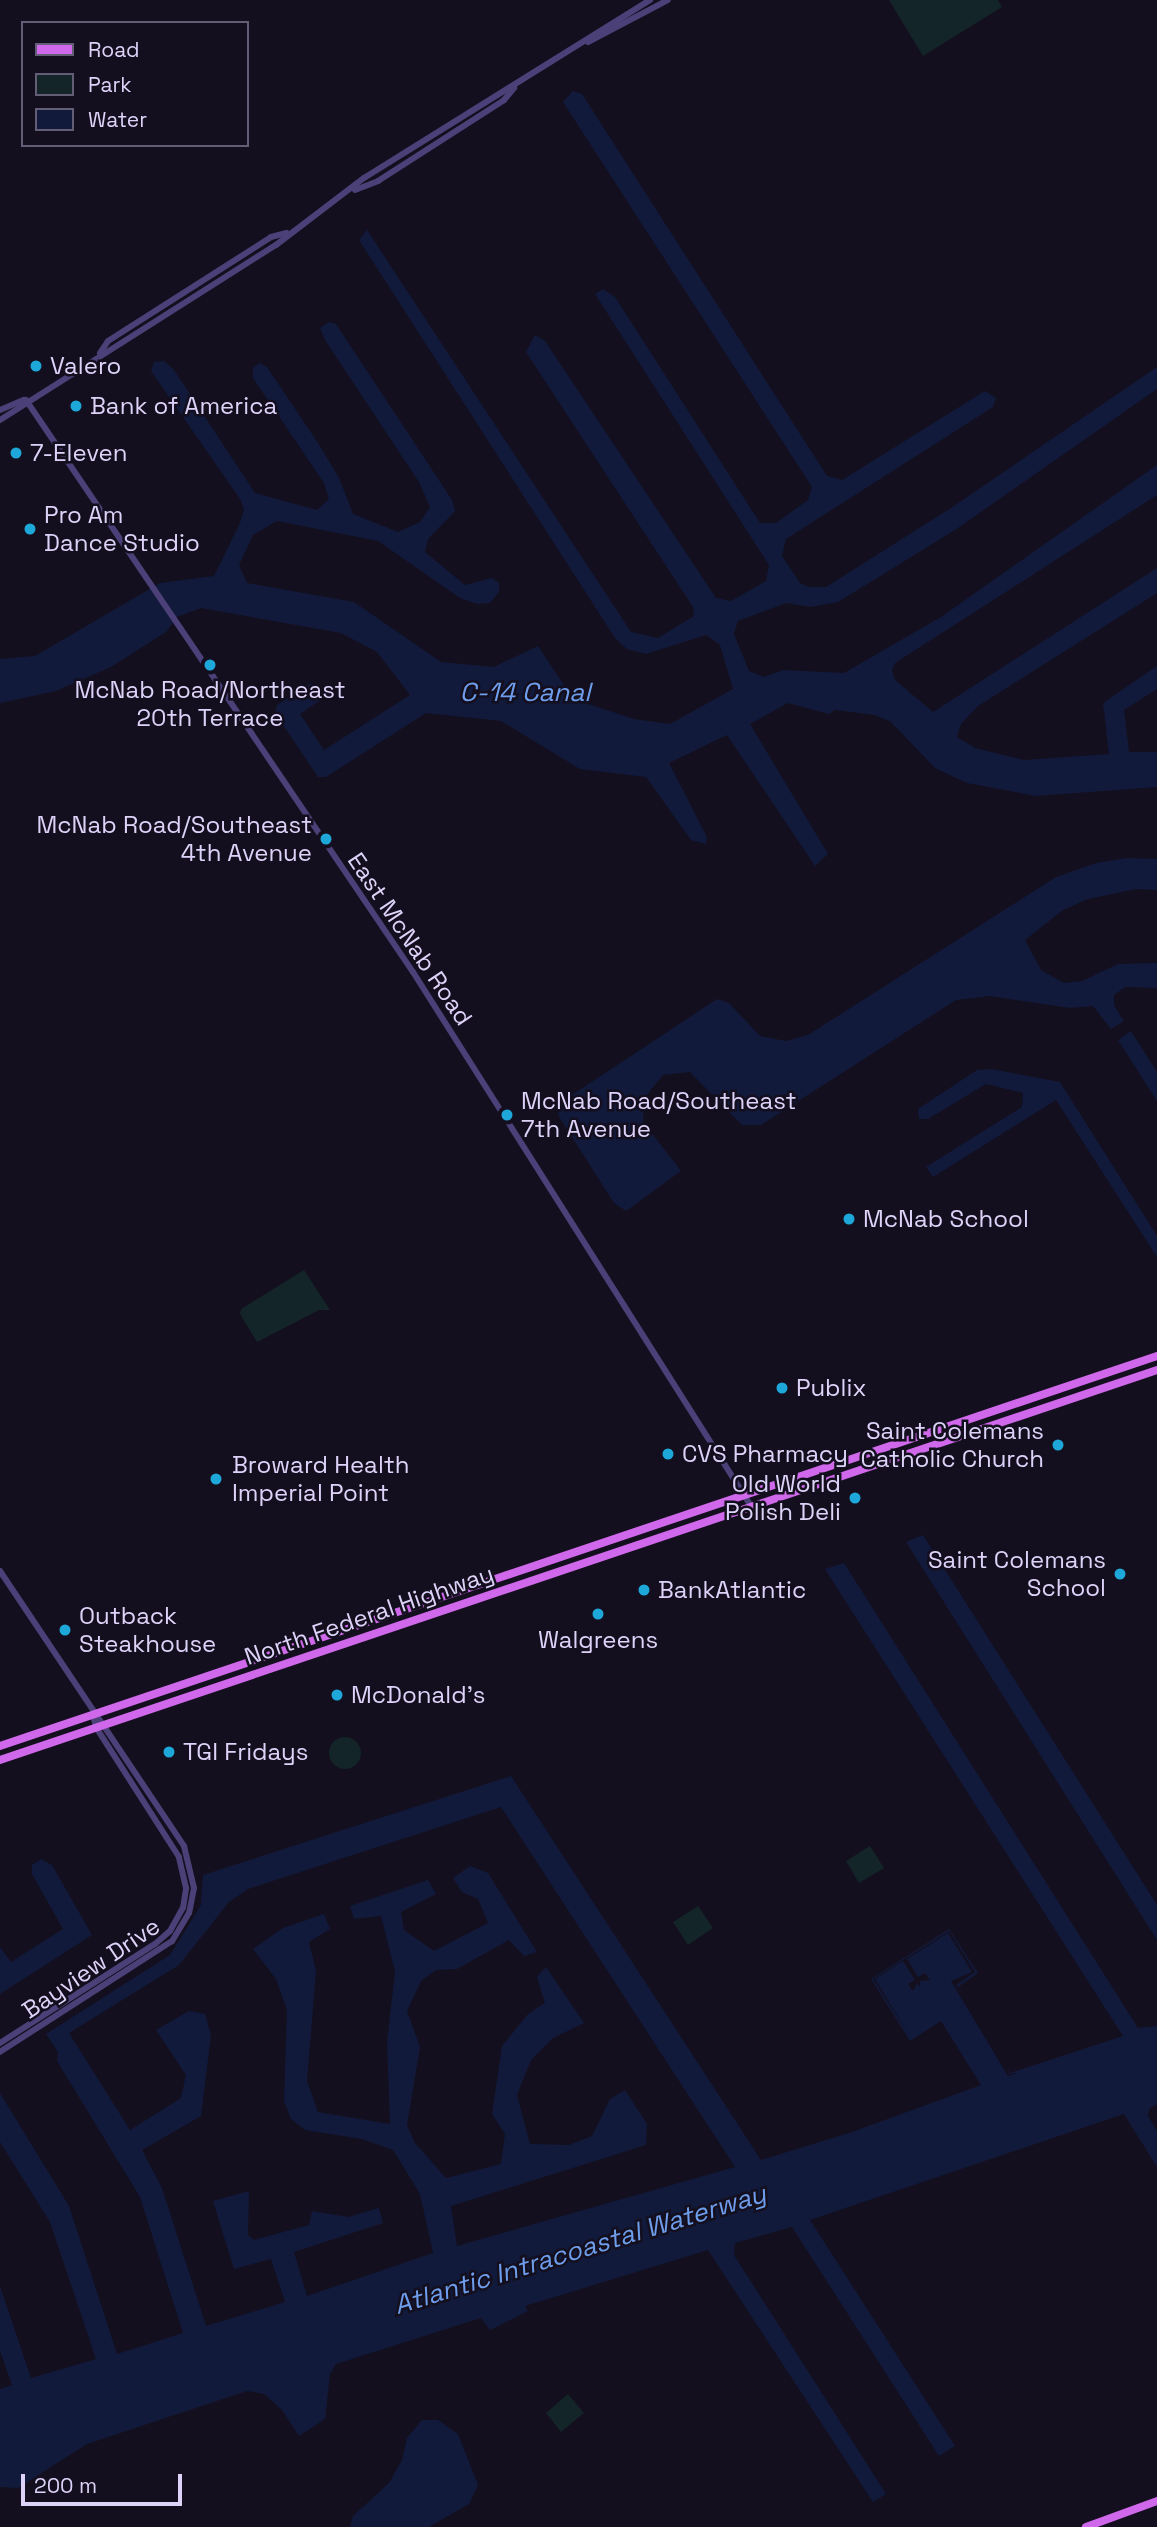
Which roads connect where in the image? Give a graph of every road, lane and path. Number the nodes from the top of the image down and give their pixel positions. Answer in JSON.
{"nodes":[{"id":1,"x":650,"y":0,"type":"edge"},
{"id":2,"x":668,"y":0,"type":"edge"},
{"id":3,"x":586,"y":43,"type":"junction"},
{"id":4,"x":26,"y":400,"type":"junction"},
{"id":5,"x":0,"y":410,"type":"edge"},
{"id":6,"x":0,"y":420,"type":"edge"},
{"id":7,"x":1157,"y":1356,"type":"edge"},
{"id":8,"x":1157,"y":1370,"type":"edge"},
{"id":9,"x":925,"y":1434,"type":"junction"},
{"id":10,"x":905,"y":1440,"type":"junction"},
{"id":11,"x":907,"y":1454,"type":"junction"},
{"id":12,"x":887,"y":1460,"type":"junction"},
{"id":13,"x":741,"y":1495,"type":"junction"},
{"id":14,"x":751,"y":1506,"type":"junction"},
{"id":15,"x":625,"y":1535,"type":"junction"},
{"id":16,"x":604,"y":1542,"type":"junction"},
{"id":17,"x":611,"y":1553,"type":"junction"},
{"id":18,"x":589,"y":1561,"type":"junction"},
{"id":19,"x":0,"y":1571,"type":"edge"},
{"id":20,"x":339,"y":1631,"type":"junction"},
{"id":21,"x":330,"y":1634,"type":"junction"},
{"id":22,"x":330,"y":1648,"type":"junction"},
{"id":23,"x":316,"y":1653,"type":"junction"},
{"id":24,"x":226,"y":1670,"type":"junction"},
{"id":25,"x":216,"y":1687,"type":"junction"},
{"id":26,"x":93,"y":1714,"type":"junction"},
{"id":27,"x":100,"y":1726,"type":"junction"},
{"id":28,"x":0,"y":1746,"type":"edge"},
{"id":29,"x":0,"y":1760,"type":"edge"},
{"id":30,"x":41,"y":2021,"type":"junction"},
{"id":31,"x":0,"y":2043,"type":"edge"},
{"id":32,"x":0,"y":2052,"type":"edge"},
{"id":33,"x":1157,"y":2501,"type":"edge"},
{"id":34,"x":1086,"y":2527,"type":"edge"}],
"edges":[{"from":1,"to":3,"type":"street"},
{"from":2,"to":3,"type":"street"},
{"from":3,"to":4,"type":"street"},
{"from":4,"to":5,"type":"street"},
{"from":4,"to":6,"type":"street"},
{"from":4,"to":13,"type":"street","name":"East McNab Road"},
{"from":7,"to":9,"type":"main road","name":"North Federal Highway"},
{"from":8,"to":11,"type":"main road","name":"North Federal Highway"},
{"from":9,"to":10,"type":"main road","name":"North Federal Highway"},
{"from":9,"to":11,"type":"main road"},
{"from":10,"to":12,"type":"main road"},
{"from":10,"to":13,"type":"main road","name":"North Federal Highway"},
{"from":11,"to":12,"type":"main road","name":"North Federal Highway"},
{"from":12,"to":14,"type":"main road","name":"North Federal Highway"},
{"from":13,"to":14,"type":"street","name":"East McNab Road"},
{"from":13,"to":15,"type":"main road","name":"North Federal Highway"},
{"from":14,"to":17,"type":"main road","name":"North Federal Highway"},
{"from":15,"to":16,"type":"main road","name":"North Federal Highway"},
{"from":15,"to":17,"type":"main road"},
{"from":16,"to":18,"type":"main road"},
{"from":16,"to":20,"type":"main road","name":"North Federal Highway"},
{"from":17,"to":18,"type":"main road","name":"North Federal Highway"},
{"from":18,"to":22,"type":"main road","name":"North Federal Highway"},
{"from":19,"to":26,"type":"street","name":"Bayview Drive"},
{"from":20,"to":21,"type":"main road","name":"North Federal Highway"},
{"from":20,"to":22,"type":"main road"},
{"from":21,"to":23,"type":"main road"},
{"from":21,"to":24,"type":"main road","name":"North Federal Highway"},
{"from":22,"to":23,"type":"main road","name":"North Federal Highway"},
{"from":23,"to":25,"type":"main road","name":"North Federal Highway"},
{"from":24,"to":25,"type":"main road"},
{"from":24,"to":26,"type":"main road","name":"North Federal Highway"},
{"from":25,"to":27,"type":"main road","name":"North Federal Highway"},
{"from":26,"to":27,"type":"street","name":"Bayview Drive"},
{"from":26,"to":28,"type":"main road","name":"North Federal Highway"},
{"from":27,"to":29,"type":"main road","name":"North Federal Highway"},
{"from":27,"to":30,"type":"street","name":"Bayview Drive"},
{"from":30,"to":31,"type":"street","name":"Bayview Drive"},
{"from":30,"to":32,"type":"street","name":"Bayview Drive"},
{"from":33,"to":34,"type":"main road"}]}
